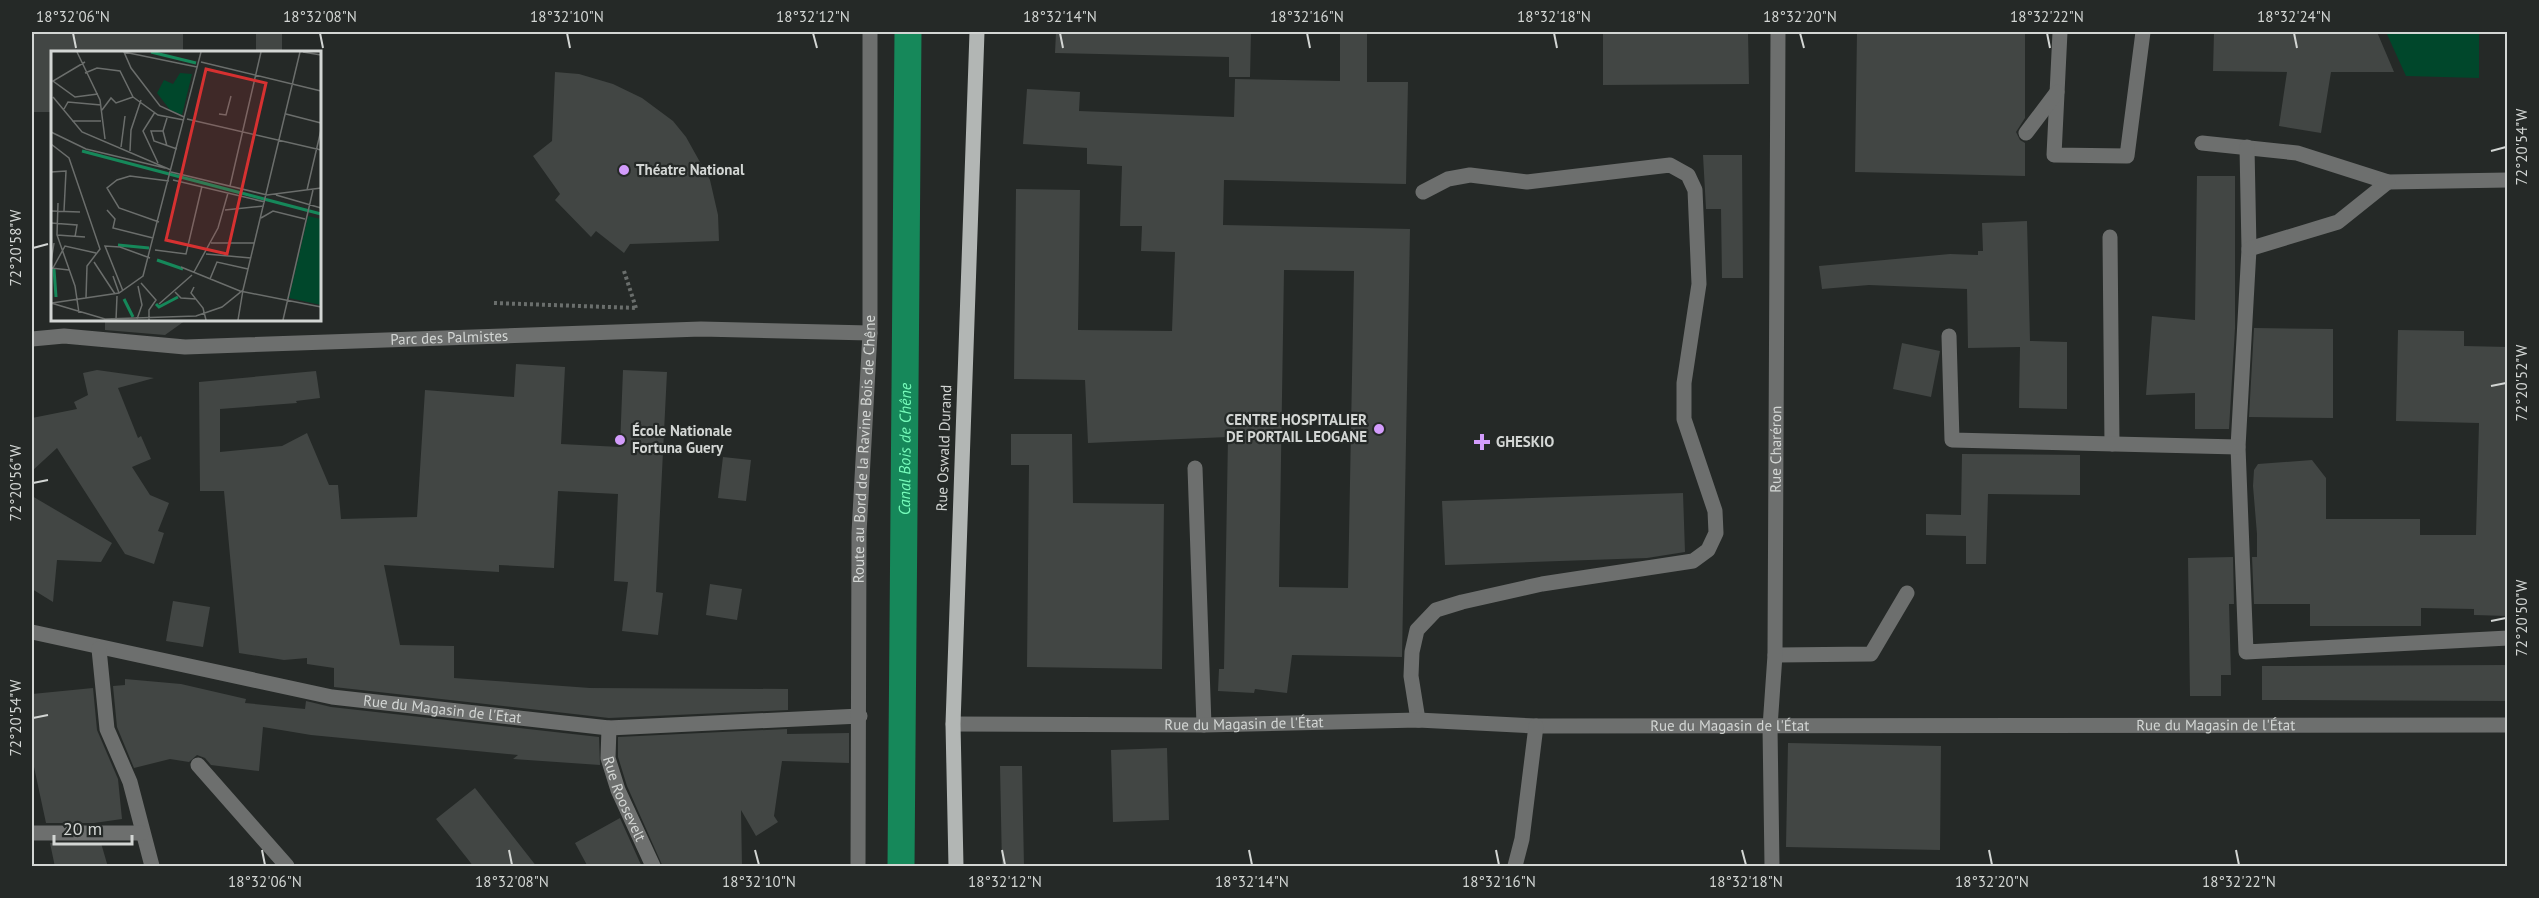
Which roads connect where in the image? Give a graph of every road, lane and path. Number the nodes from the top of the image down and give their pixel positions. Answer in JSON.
{"nodes":[{"id":1,"x":870,"y":32,"type":"edge"},
{"id":2,"x":977,"y":32,"type":"edge"},
{"id":3,"x":1778,"y":32,"type":"edge"},
{"id":4,"x":2060,"y":32,"type":"edge"},
{"id":5,"x":2143,"y":32,"type":"edge"},
{"id":6,"x":2057,"y":92,"type":"junction"},
{"id":7,"x":2026,"y":133,"type":"dead end"},
{"id":8,"x":2202,"y":144,"type":"dead end"},
{"id":9,"x":2247,"y":147,"type":"junction"},
{"id":10,"x":2508,"y":180,"type":"edge"},
{"id":11,"x":2388,"y":182,"type":"junction"},
{"id":12,"x":1423,"y":192,"type":"dead end"},
{"id":13,"x":2110,"y":237,"type":"dead end"},
{"id":14,"x":2249,"y":249,"type":"junction"},
{"id":15,"x":624,"y":271,"type":"dead end"},
{"id":16,"x":494,"y":303,"type":"dead end"},
{"id":17,"x":636,"y":308,"type":"junction"},
{"id":18,"x":648,"y":309,"type":"dead end"},
{"id":19,"x":870,"y":333,"type":"junction"},
{"id":20,"x":1949,"y":336,"type":"dead end"},
{"id":21,"x":32,"y":339,"type":"edge"},
{"id":22,"x":2112,"y":444,"type":"junction"},
{"id":23,"x":2238,"y":447,"type":"junction"},
{"id":24,"x":1195,"y":468,"type":"dead end"},
{"id":25,"x":1907,"y":593,"type":"dead end"},
{"id":26,"x":32,"y":632,"type":"edge"},
{"id":27,"x":2508,"y":638,"type":"edge"},
{"id":28,"x":99,"y":649,"type":"junction"},
{"id":29,"x":1775,"y":655,"type":"junction"},
{"id":30,"x":860,"y":716,"type":"junction"},
{"id":31,"x":1418,"y":720,"type":"junction"},
{"id":32,"x":953,"y":724,"type":"junction"},
{"id":33,"x":2508,"y":724,"type":"edge"},
{"id":34,"x":1204,"y":725,"type":"junction"},
{"id":35,"x":1536,"y":726,"type":"junction"},
{"id":36,"x":1770,"y":727,"type":"junction"},
{"id":37,"x":609,"y":728,"type":"junction"},
{"id":38,"x":198,"y":765,"type":"dead end"},
{"id":39,"x":32,"y":833,"type":"edge"},
{"id":40,"x":141,"y":833,"type":"junction"},
{"id":41,"x":152,"y":867,"type":"edge"},
{"id":42,"x":287,"y":867,"type":"edge"},
{"id":43,"x":652,"y":867,"type":"edge"},
{"id":44,"x":858,"y":867,"type":"edge"},
{"id":45,"x":956,"y":867,"type":"edge"},
{"id":46,"x":1515,"y":867,"type":"edge"},
{"id":47,"x":1772,"y":867,"type":"edge"}],
"edges":[{"from":1,"to":19,"type":"street","name":"Route au Bord de la Ravine Bois de Chêne"},
{"from":2,"to":32,"type":"main road","name":"Rue Oswald Durand"},
{"from":3,"to":29,"type":"street","name":"Rue Charéron"},
{"from":4,"to":6,"type":"street"},
{"from":5,"to":6,"type":"street"},
{"from":6,"to":7,"type":"street"},
{"from":8,"to":9,"type":"street"},
{"from":9,"to":11,"type":"street"},
{"from":9,"to":14,"type":"street"},
{"from":10,"to":11,"type":"street"},
{"from":11,"to":14,"type":"street"},
{"from":12,"to":31,"type":"street"},
{"from":13,"to":22,"type":"street"},
{"from":14,"to":23,"type":"street"},
{"from":15,"to":17,"type":"path"},
{"from":16,"to":17,"type":"path"},
{"from":17,"to":18,"type":"path"},
{"from":19,"to":21,"type":"street","name":"Parc des Palmistes"},
{"from":19,"to":30,"type":"street","name":"Route au Bord de la Ravine Bois de Chêne"},
{"from":20,"to":22,"type":"street"},
{"from":22,"to":23,"type":"street"},
{"from":23,"to":27,"type":"street"},
{"from":24,"to":34,"type":"street"},
{"from":25,"to":29,"type":"street"},
{"from":26,"to":28,"type":"street","name":"Rue du Magasin de l'Etat"},
{"from":28,"to":37,"type":"street","name":"Rue du Magasin de l'Etat"},
{"from":28,"to":40,"type":"street"},
{"from":29,"to":36,"type":"street","name":"Rue Charéron"},
{"from":30,"to":37,"type":"street","name":"Rue du Magasin de l'Etat"},
{"from":30,"to":44,"type":"street","name":"Route au Bord de la Ravine Bois de Chêne"},
{"from":31,"to":34,"type":"street","name":"Rue du Magasin de l'État"},
{"from":31,"to":35,"type":"street","name":"Rue du Magasin de l'État"},
{"from":32,"to":34,"type":"street","name":"Rue du Magasin de l'État"},
{"from":32,"to":45,"type":"main road","name":"Rue Oswald Durand"},
{"from":33,"to":36,"type":"street","name":"Rue du Magasin de l'État"},
{"from":35,"to":36,"type":"street","name":"Rue du Magasin de l'État"},
{"from":35,"to":46,"type":"street"},
{"from":36,"to":47,"type":"street","name":"Rue Charéron"},
{"from":37,"to":43,"type":"street","name":"Rue Roosevelt"},
{"from":38,"to":42,"type":"street"},
{"from":39,"to":40,"type":"street"},
{"from":40,"to":41,"type":"street"}]}
